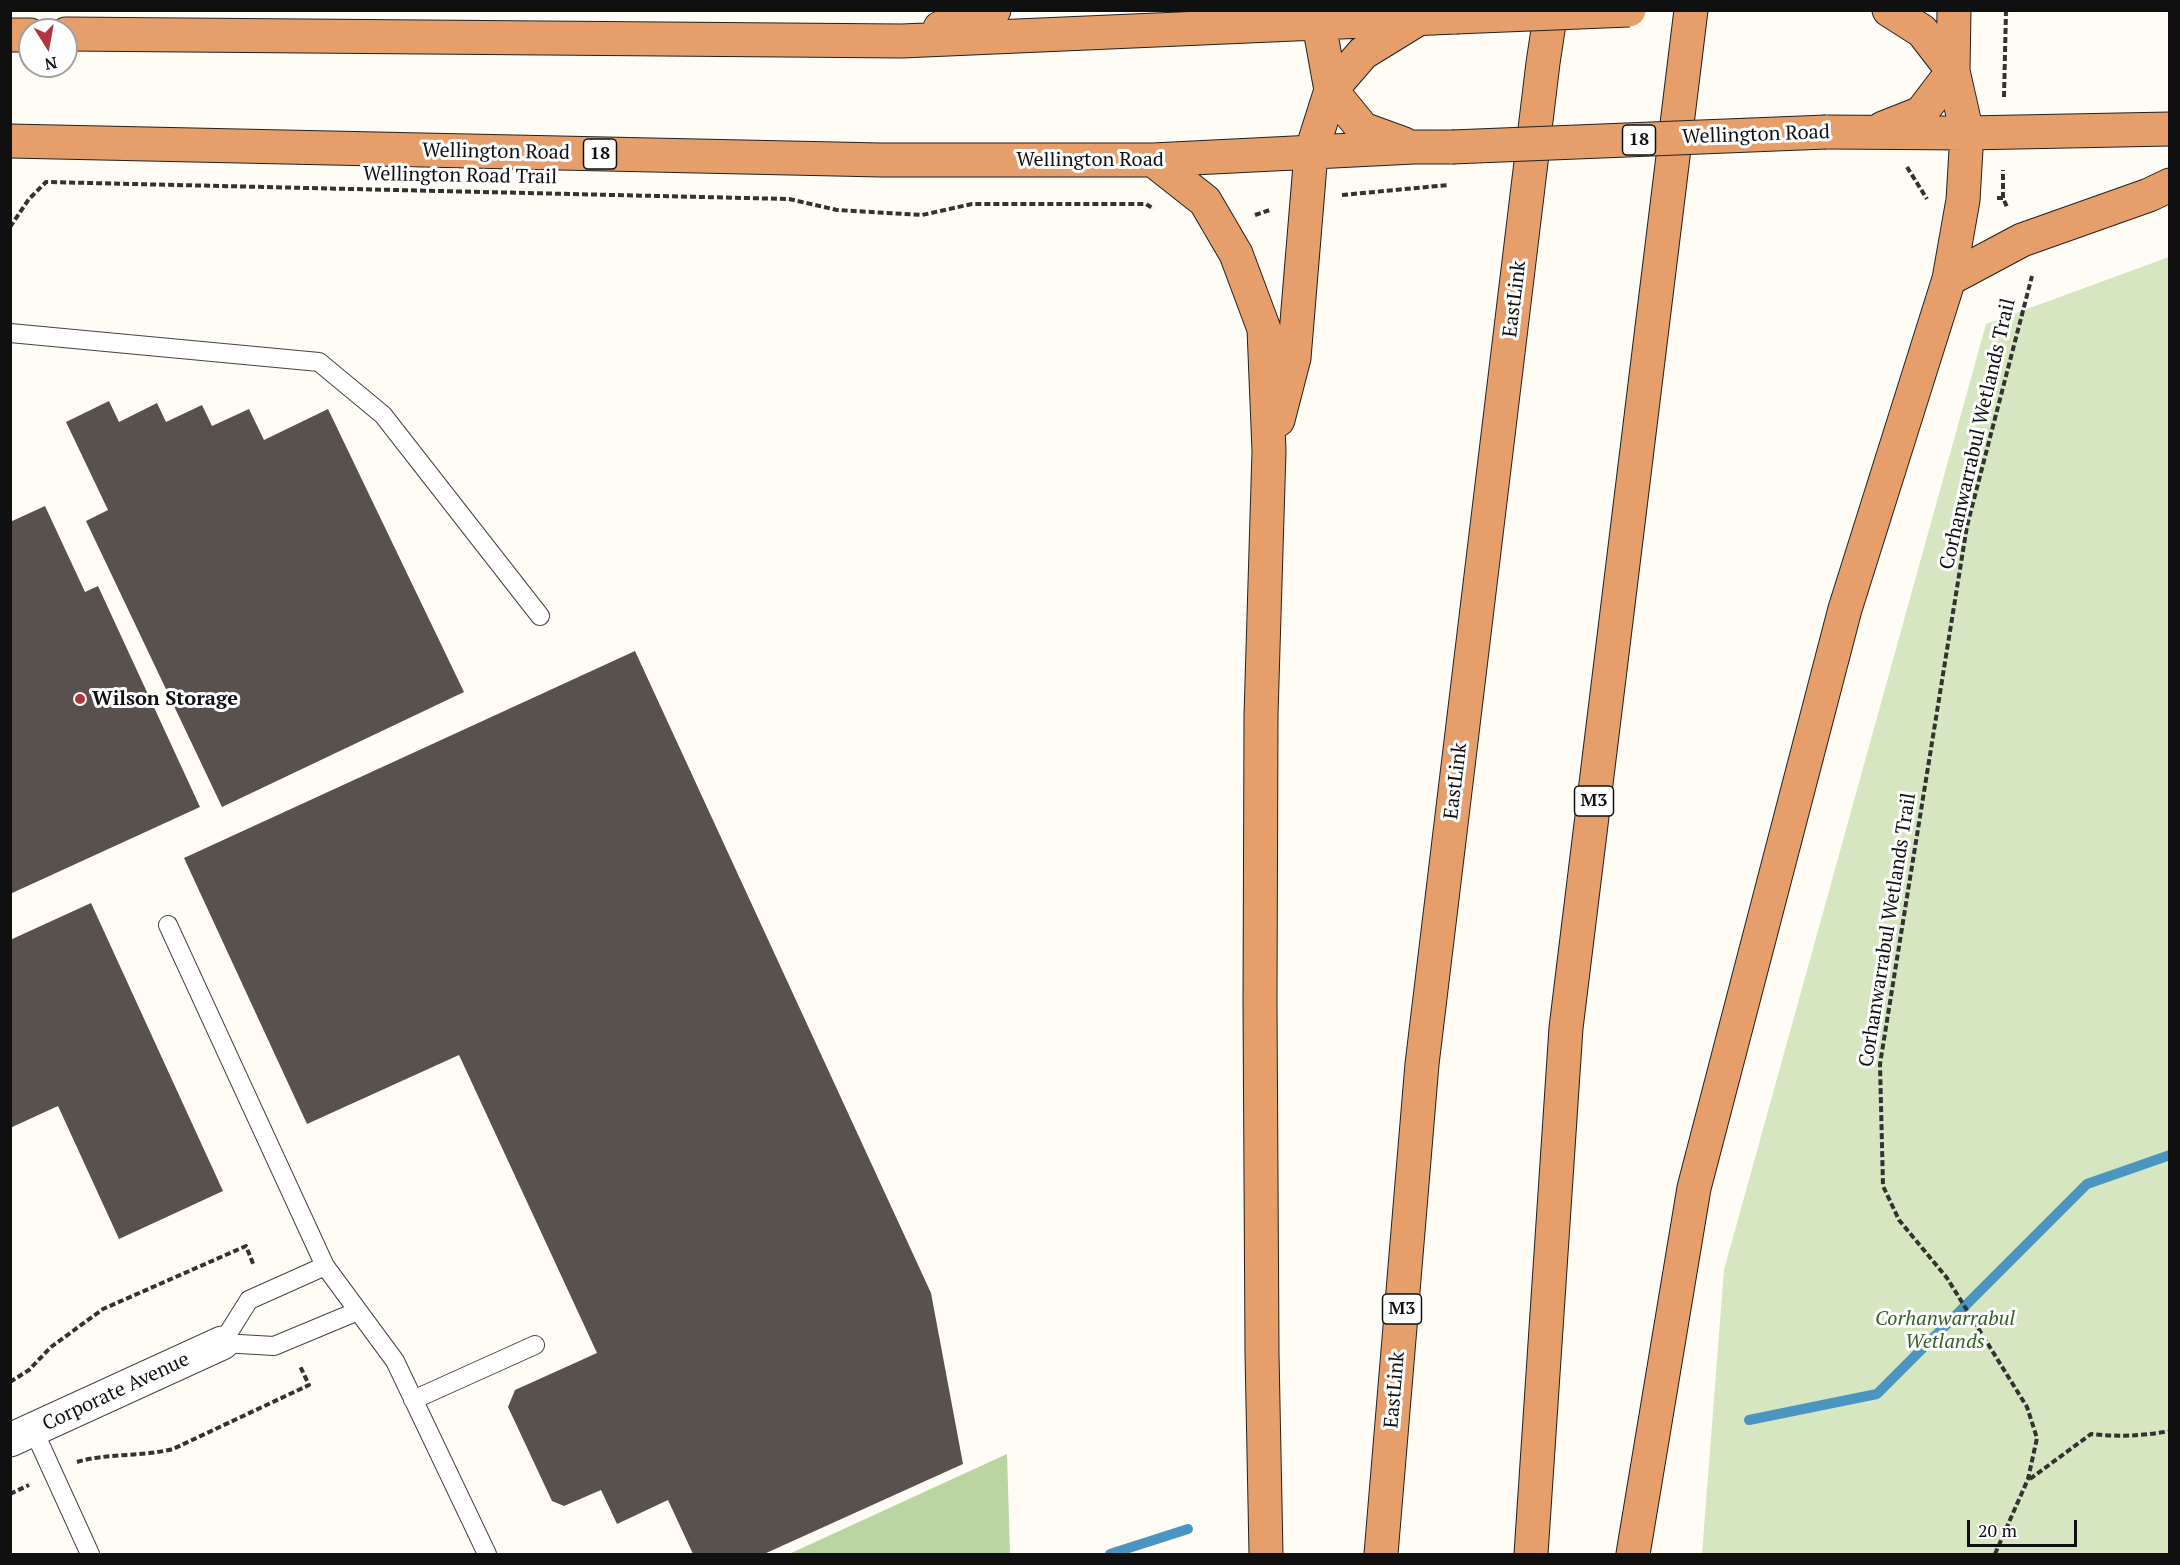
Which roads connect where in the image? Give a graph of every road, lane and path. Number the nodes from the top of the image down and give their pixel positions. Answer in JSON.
{"nodes":[{"id":1,"x":994,"y":10,"type":"edge"},
{"id":2,"x":1551,"y":10,"type":"edge"},
{"id":3,"x":1629,"y":10,"type":"edge"},
{"id":4,"x":1691,"y":10,"type":"edge"},
{"id":5,"x":1889,"y":10,"type":"edge"},
{"id":6,"x":1954,"y":10,"type":"edge"},
{"id":7,"x":1320,"y":17,"type":"edge"},
{"id":8,"x":1420,"y":19,"type":"junction"},
{"id":9,"x":78,"y":34,"type":"edge"},
{"id":10,"x":902,"y":41,"type":"junction"},
{"id":11,"x":1953,"y":71,"type":"junction"},
{"id":12,"x":1331,"y":90,"type":"junction"},
{"id":13,"x":2169,"y":129,"type":"edge"},
{"id":14,"x":1873,"y":132,"type":"junction"},
{"id":15,"x":1967,"y":133,"type":"junction"},
{"id":16,"x":10,"y":141,"type":"edge"},
{"id":17,"x":1414,"y":147,"type":"junction"},
{"id":18,"x":1311,"y":153,"type":"junction"},
{"id":19,"x":1153,"y":160,"type":"junction"},
{"id":20,"x":1452,"y":185,"type":"dead end"},
{"id":21,"x":2169,"y":185,"type":"edge"},
{"id":22,"x":1307,"y":198,"type":"junction"},
{"id":23,"x":1155,"y":210,"type":"dead end"},
{"id":24,"x":1219,"y":226,"type":"junction"},
{"id":25,"x":10,"y":227,"type":"edge"},
{"id":26,"x":2034,"y":269,"type":"dead end"},
{"id":27,"x":10,"y":274,"type":"edge"},
{"id":28,"x":1949,"y":279,"type":"junction"},
{"id":29,"x":10,"y":302,"type":"edge"},
{"id":30,"x":10,"y":333,"type":"edge"},
{"id":31,"x":1269,"y":451,"type":"junction"},
{"id":32,"x":540,"y":616,"type":"dead end"},
{"id":33,"x":168,"y":925,"type":"dead end"},
{"id":34,"x":324,"y":1266,"type":"junction"},
{"id":35,"x":358,"y":1311,"type":"junction"},
{"id":36,"x":222,"y":1343,"type":"junction"},
{"id":37,"x":535,"y":1345,"type":"dead end"},
{"id":38,"x":413,"y":1400,"type":"junction"},
{"id":39,"x":2169,"y":1431,"type":"edge"},
{"id":40,"x":22,"y":1435,"type":"edge"},
{"id":41,"x":2028,"y":1479,"type":"junction"},
{"id":42,"x":90,"y":1554,"type":"edge"},
{"id":43,"x":487,"y":1554,"type":"edge"},
{"id":44,"x":1266,"y":1554,"type":"edge"},
{"id":45,"x":1382,"y":1554,"type":"edge"},
{"id":46,"x":1531,"y":1554,"type":"edge"},
{"id":47,"x":1633,"y":1554,"type":"edge"},
{"id":48,"x":1995,"y":1554,"type":"edge"}],
"edges":[{"from":1,"to":10,"type":"highway"},
{"from":2,"to":45,"type":"highway","name":"EastLink","number":"M3"},
{"from":3,"to":8,"type":"highway","bridge":true},
{"from":4,"to":46,"type":"highway","number":"M3"},
{"from":5,"to":11,"type":"highway"},
{"from":6,"to":11,"type":"highway"},
{"from":7,"to":8,"type":"highway"},
{"from":7,"to":10,"type":"highway"},
{"from":7,"to":12,"type":"highway"},
{"from":8,"to":12,"type":"highway"},
{"from":9,"to":10,"type":"highway"},
{"from":11,"to":14,"type":"highway"},
{"from":11,"to":15,"type":"highway"},
{"from":12,"to":17,"type":"highway"},
{"from":12,"to":18,"type":"highway"},
{"from":13,"to":15,"type":"highway","name":"Wellington Road","number":"18"},
{"from":14,"to":15,"type":"highway","name":"Wellington Road","number":"18"},
{"from":14,"to":17,"type":"highway","name":"Wellington Road","number":"18","bridge":true},
{"from":15,"to":28,"type":"highway"},
{"from":16,"to":19,"type":"highway","name":"Wellington Road","number":"18"},
{"from":17,"to":18,"type":"highway","name":"Wellington Road","number":"18"},
{"from":18,"to":19,"type":"highway","name":"Wellington Road","number":"18"},
{"from":18,"to":22,"type":"highway"},
{"from":19,"to":24,"type":"highway"},
{"from":20,"to":22,"type":"path"},
{"from":21,"to":28,"type":"highway"},
{"from":22,"to":24,"type":"path"},
{"from":22,"to":31,"type":"highway"},
{"from":23,"to":25,"type":"path","name":"Wellington Road Trail"},
{"from":24,"to":31,"type":"highway"},
{"from":26,"to":41,"type":"path","name":"Corhanwarrabul Wetlands Trail"},
{"from":27,"to":29,"type":"path"},
{"from":28,"to":47,"type":"highway"},
{"from":30,"to":32,"type":"lane"},
{"from":31,"to":44,"type":"highway"},
{"from":33,"to":34,"type":"lane"},
{"from":34,"to":35,"type":"lane"},
{"from":34,"to":36,"type":"lane"},
{"from":35,"to":36,"type":"lane"},
{"from":35,"to":38,"type":"lane"},
{"from":36,"to":40,"type":"street","name":"Corporate Avenue"},
{"from":37,"to":38,"type":"lane"},
{"from":38,"to":43,"type":"lane"},
{"from":39,"to":41,"type":"path"},
{"from":40,"to":42,"type":"lane"},
{"from":41,"to":48,"type":"path","name":"Corhanwarrabul Wetlands Trail"}]}
